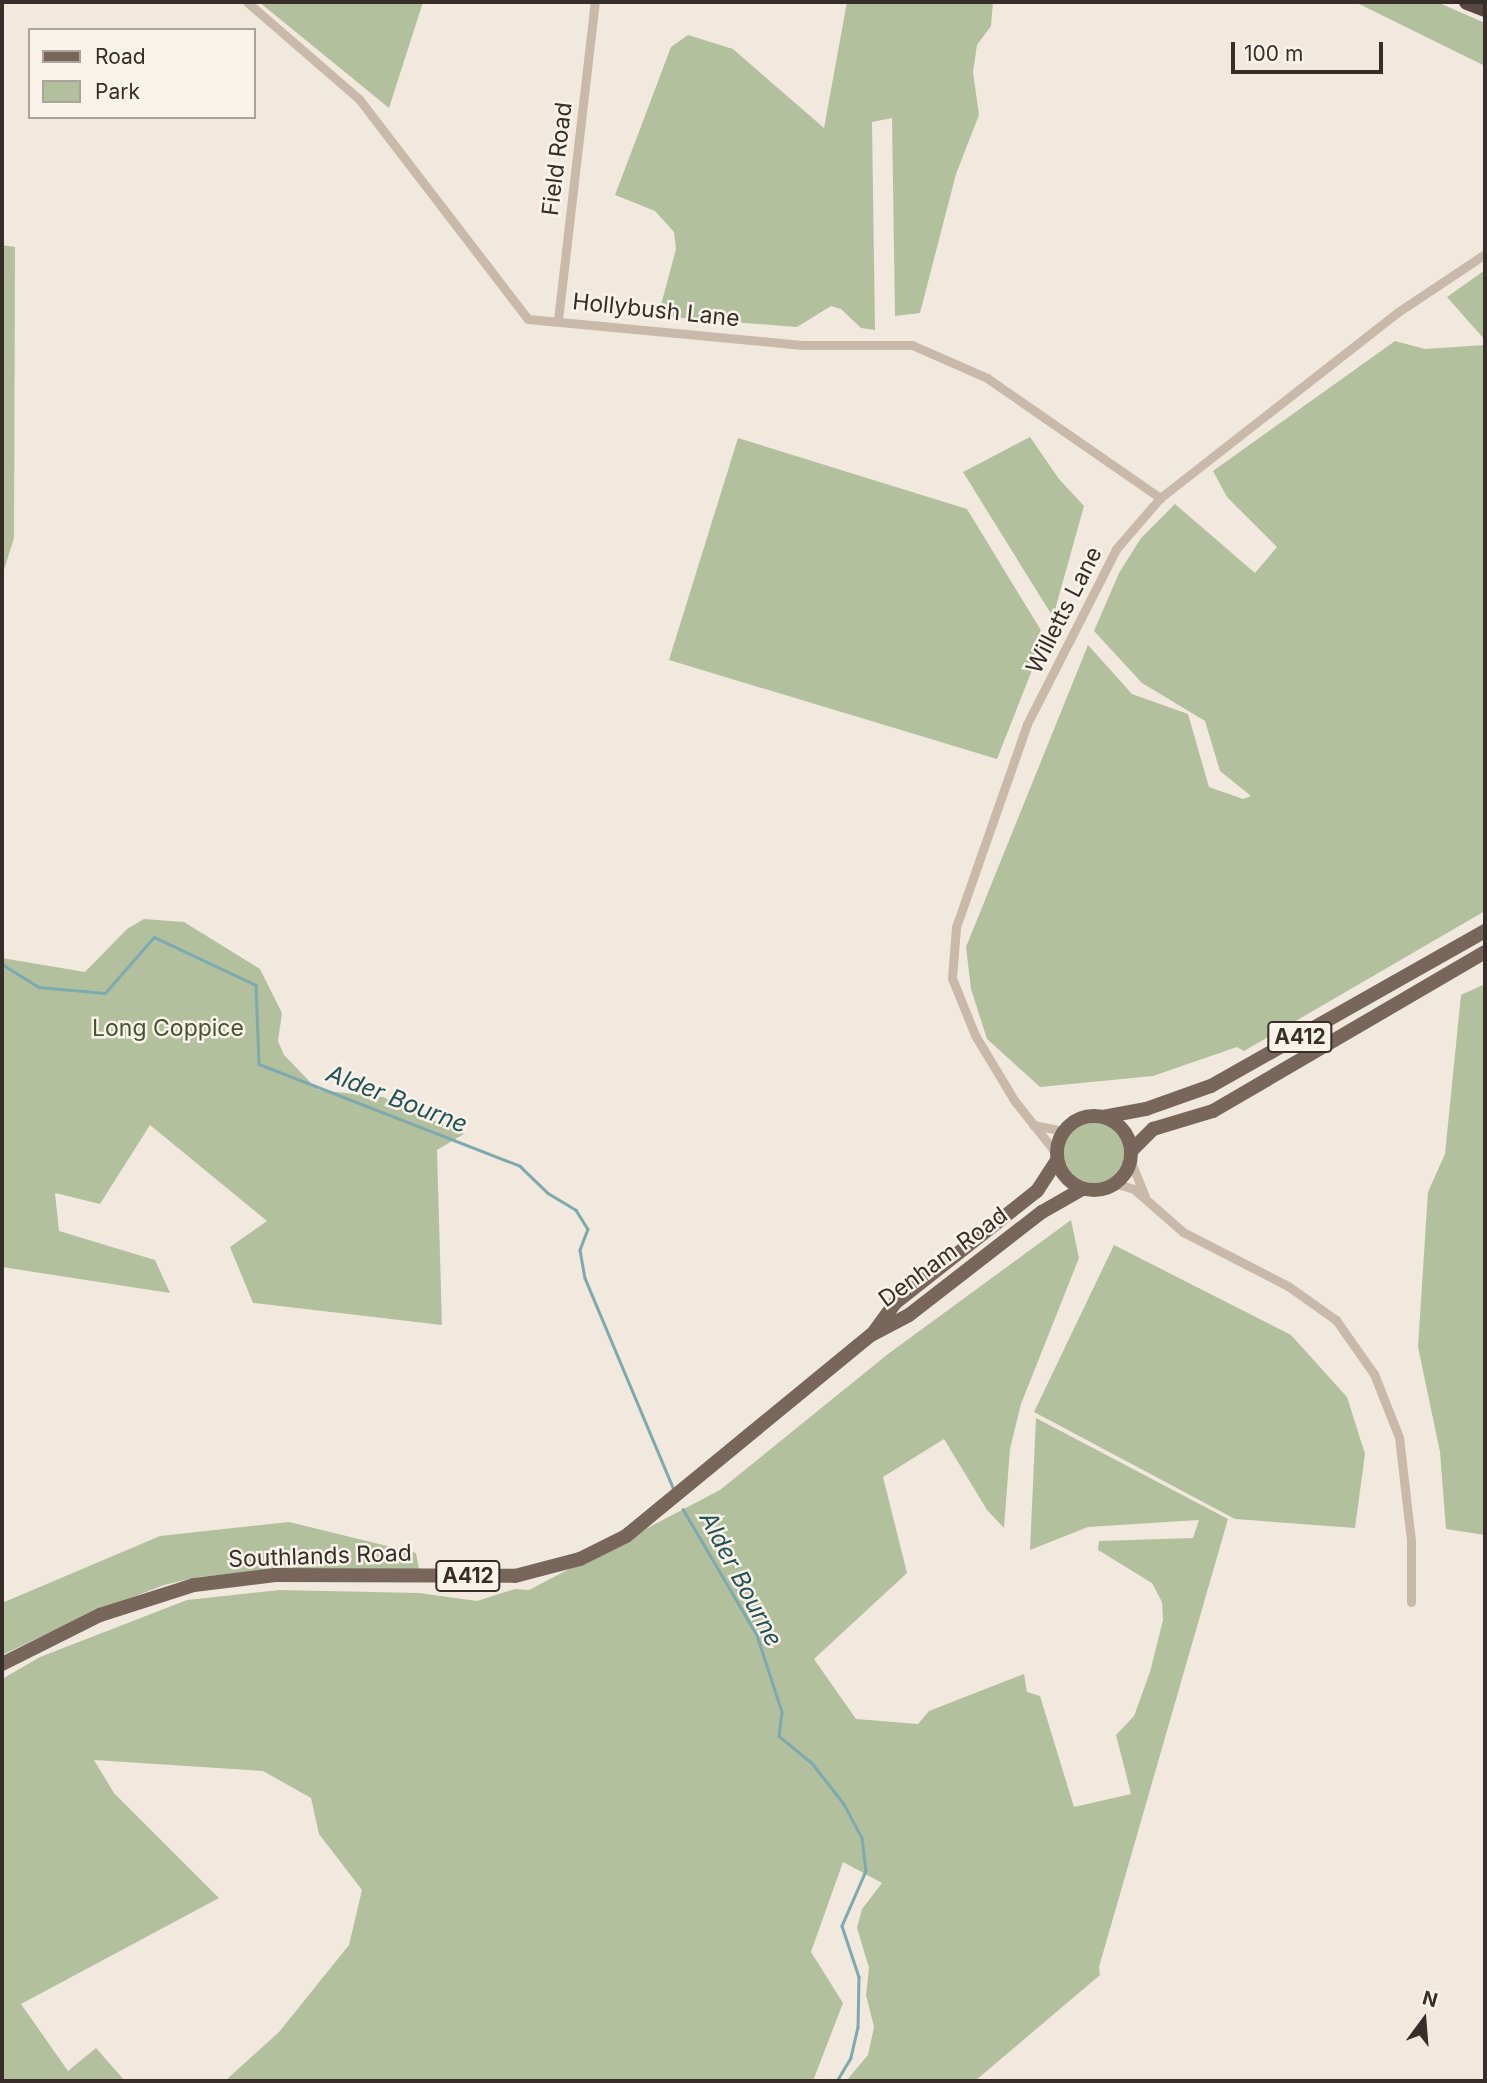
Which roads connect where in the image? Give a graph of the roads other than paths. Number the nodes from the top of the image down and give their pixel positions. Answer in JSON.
{"nodes":[{"id":1,"x":247,"y":2,"type":"edge"},
{"id":2,"x":595,"y":2,"type":"edge"},
{"id":3,"x":1467,"y":2,"type":"edge"},
{"id":4,"x":1485,"y":9,"type":"edge"},
{"id":5,"x":1485,"y":254,"type":"edge"},
{"id":6,"x":558,"y":320,"type":"junction"},
{"id":7,"x":1160,"y":498,"type":"junction"},
{"id":8,"x":1485,"y":931,"type":"edge"},
{"id":9,"x":1485,"y":952,"type":"edge"},
{"id":10,"x":1103,"y":1117,"type":"junction"},
{"id":11,"x":1032,"y":1124,"type":"junction"},
{"id":12,"x":1064,"y":1131,"type":"junction"},
{"id":13,"x":1131,"y":1156,"type":"junction"},
{"id":14,"x":1057,"y":1157,"type":"junction"},
{"id":15,"x":1117,"y":1184,"type":"junction"},
{"id":16,"x":1082,"y":1189,"type":"junction"},
{"id":17,"x":1145,"y":1198,"type":"junction"},
{"id":18,"x":871,"y":1335,"type":"junction"},
{"id":19,"x":1411,"y":1602,"type":"dead end"},
{"id":20,"x":2,"y":1664,"type":"edge"}],
"edges":[{"from":1,"to":6,"type":"street","name":"Hollybush Lane"},
{"from":2,"to":6,"type":"street","name":"Field Road"},
{"from":3,"to":4,"type":"highway"},
{"from":5,"to":7,"type":"street","name":"Willetts Lane"},
{"from":6,"to":7,"type":"street","name":"Hollybush Lane"},
{"from":7,"to":11,"type":"street","name":"Willetts Lane"},
{"from":8,"to":10,"type":"main road","number":"A412"},
{"from":9,"to":13,"type":"main road","number":"A412"},
{"from":10,"to":12,"type":"main road"},
{"from":10,"to":13,"type":"main road"},
{"from":11,"to":12,"type":"street"},
{"from":11,"to":14,"type":"street","name":"Willetts Lane"},
{"from":12,"to":14,"type":"main road"},
{"from":13,"to":15,"type":"main road"},
{"from":13,"to":17,"type":"street"},
{"from":14,"to":16,"type":"main road"},
{"from":14,"to":18,"type":"main road","name":"Denham Road","number":"A412"},
{"from":15,"to":16,"type":"main road"},
{"from":15,"to":17,"type":"street"},
{"from":16,"to":18,"type":"main road","name":"Denham Road","number":"A412"},
{"from":17,"to":19,"type":"street"},
{"from":18,"to":20,"type":"main road","name":"Southlands Road","number":"A412"}]}
